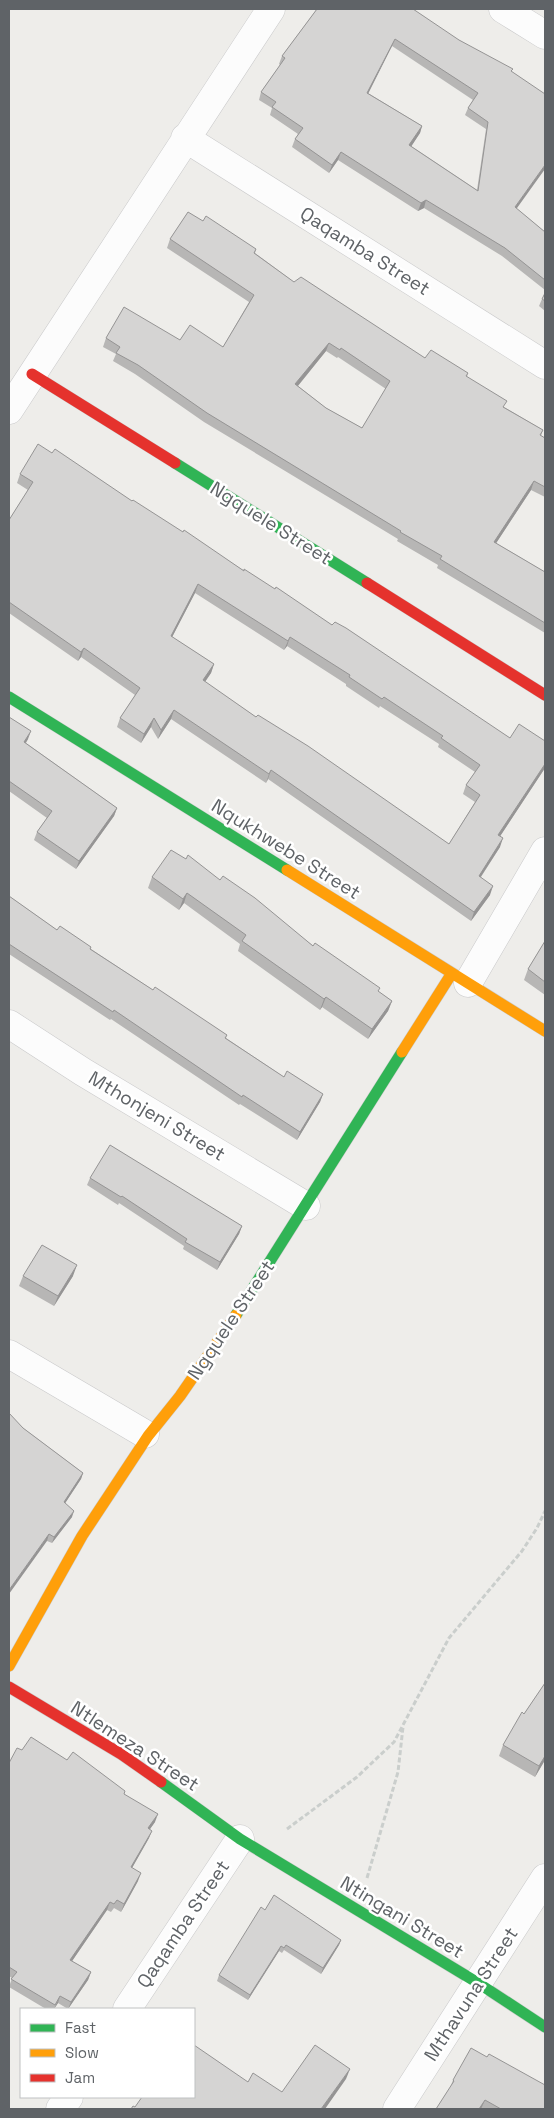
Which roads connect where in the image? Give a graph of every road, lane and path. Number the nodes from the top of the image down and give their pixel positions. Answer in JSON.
{"nodes":[{"id":1,"x":271,"y":9,"type":"edge"},
{"id":2,"x":503,"y":9,"type":"edge"},
{"id":3,"x":545,"y":35,"type":"edge"},
{"id":4,"x":185,"y":138,"type":"junction"},
{"id":5,"x":545,"y":365,"type":"edge"},
{"id":6,"x":32,"y":374,"type":"junction"},
{"id":7,"x":9,"y":410,"type":"edge"},
{"id":8,"x":545,"y":695,"type":"edge"},
{"id":9,"x":9,"y":697,"type":"edge"},
{"id":10,"x":545,"y":851,"type":"edge"},
{"id":11,"x":460,"y":978,"type":"junction"},
{"id":12,"x":9,"y":1024,"type":"edge"},
{"id":13,"x":545,"y":1031,"type":"edge"},
{"id":14,"x":306,"y":1206,"type":"junction"},
{"id":15,"x":9,"y":1354,"type":"edge"},
{"id":16,"x":147,"y":1435,"type":"junction"},
{"id":17,"x":545,"y":1511,"type":"edge"},
{"id":18,"x":9,"y":1666,"type":"edge"},
{"id":19,"x":9,"y":1687,"type":"edge"},
{"id":20,"x":403,"y":1725,"type":"junction"},
{"id":21,"x":249,"y":1844,"type":"junction"},
{"id":22,"x":545,"y":1878,"type":"edge"},
{"id":23,"x":357,"y":1910,"type":"junction"},
{"id":24,"x":478,"y":1983,"type":"junction"},
{"id":25,"x":128,"y":2008,"type":"edge"},
{"id":26,"x":545,"y":2028,"type":"edge"},
{"id":27,"x":67,"y":2098,"type":"edge"},
{"id":28,"x":60,"y":2109,"type":"edge"},
{"id":29,"x":397,"y":2109,"type":"edge"}],
"edges":[{"from":1,"to":4,"type":"street"},
{"from":2,"to":3,"type":"street"},
{"from":4,"to":5,"type":"street","name":"Qaqamba Street"},
{"from":4,"to":6,"type":"street"},
{"from":6,"to":7,"type":"street"},
{"from":6,"to":8,"type":"street","name":"Ngquele Street"},
{"from":9,"to":11,"type":"street","name":"Nqukhwebe Street"},
{"from":10,"to":11,"type":"street","name":"Ngquele Street"},
{"from":11,"to":13,"type":"street","name":"Nqukhwebe Street"},
{"from":11,"to":14,"type":"street","name":"Ngquele Street"},
{"from":12,"to":14,"type":"street","name":"Mthonjeni Street"},
{"from":14,"to":16,"type":"street","name":"Ngquele Street"},
{"from":15,"to":16,"type":"street"},
{"from":16,"to":18,"type":"street","name":"Ngquele Street"},
{"from":17,"to":20,"type":"path"},
{"from":19,"to":21,"type":"street","name":"Ntlemeza Street"},
{"from":20,"to":21,"type":"path"},
{"from":20,"to":23,"type":"path"},
{"from":21,"to":23,"type":"street","name":"Ntingani Street"},
{"from":21,"to":25,"type":"street","name":"Qaqamba Street"},
{"from":22,"to":24,"type":"street","name":"Mthavuna Street"},
{"from":23,"to":24,"type":"street","name":"Ntingani Street"},
{"from":24,"to":26,"type":"street","name":"Ntingani Street"},
{"from":24,"to":29,"type":"street","name":"Mthavuna Street"},
{"from":27,"to":28,"type":"street"}]}
